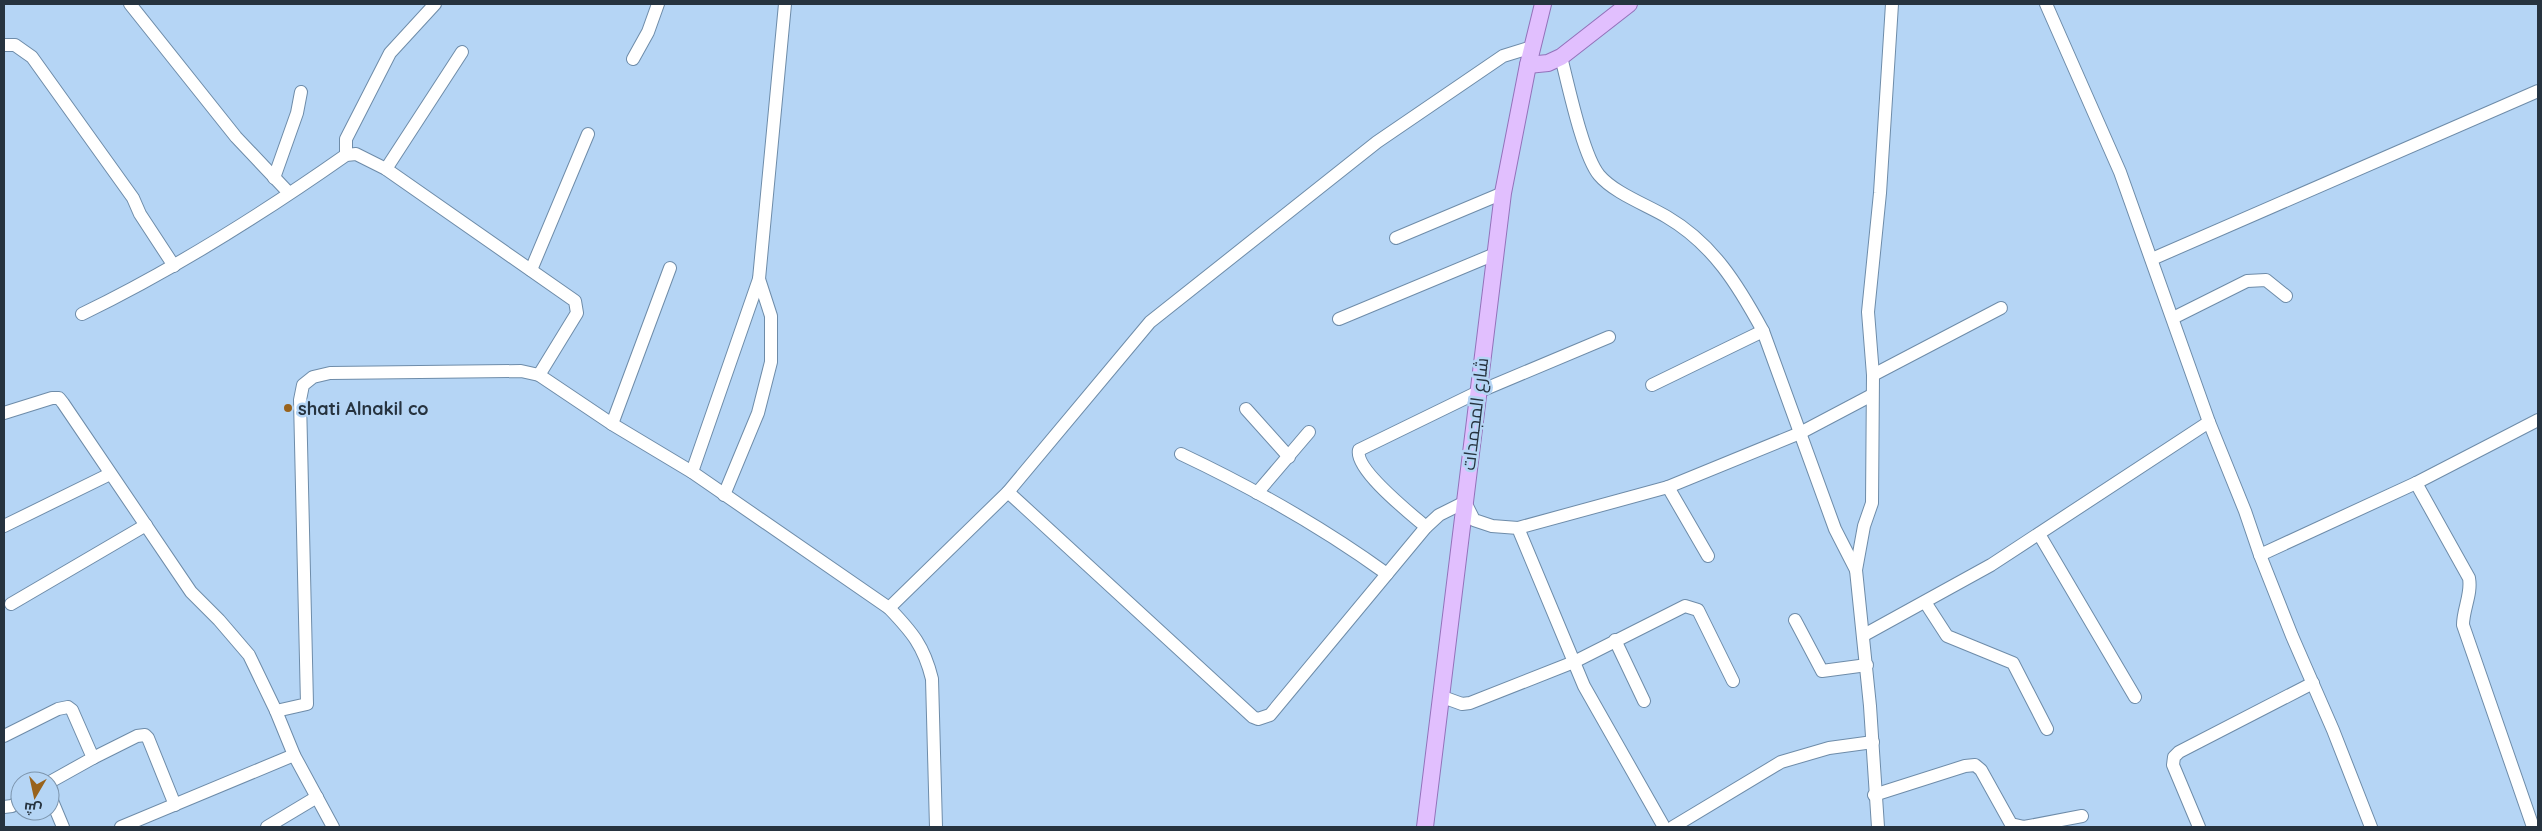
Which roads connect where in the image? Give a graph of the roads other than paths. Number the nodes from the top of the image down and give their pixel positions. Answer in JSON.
{"nodes":[{"id":1,"x":130,"y":4,"type":"edge"},
{"id":2,"x":435,"y":4,"type":"edge"},
{"id":3,"x":658,"y":4,"type":"edge"},
{"id":4,"x":785,"y":4,"type":"edge"},
{"id":5,"x":1543,"y":4,"type":"edge"},
{"id":6,"x":1628,"y":4,"type":"edge"},
{"id":7,"x":1892,"y":4,"type":"edge"},
{"id":8,"x":2046,"y":4,"type":"edge"},
{"id":9,"x":4,"y":45,"type":"edge"},
{"id":10,"x":1532,"y":47,"type":"junction"},
{"id":11,"x":462,"y":52,"type":"dead end"},
{"id":12,"x":1561,"y":57,"type":"junction"},
{"id":13,"x":633,"y":59,"type":"dead end"},
{"id":14,"x":1528,"y":65,"type":"junction"},
{"id":15,"x":2538,"y":91,"type":"edge"},
{"id":16,"x":301,"y":92,"type":"dead end"},
{"id":17,"x":588,"y":134,"type":"dead end"},
{"id":18,"x":346,"y":154,"type":"junction"},
{"id":19,"x":386,"y":170,"type":"junction"},
{"id":20,"x":274,"y":178,"type":"junction"},
{"id":21,"x":289,"y":193,"type":"junction"},
{"id":22,"x":1503,"y":193,"type":"junction"},
{"id":23,"x":1396,"y":238,"type":"dead end"},
{"id":24,"x":1495,"y":254,"type":"junction"},
{"id":25,"x":2152,"y":259,"type":"junction"},
{"id":26,"x":174,"y":266,"type":"junction"},
{"id":27,"x":670,"y":268,"type":"dead end"},
{"id":28,"x":531,"y":270,"type":"junction"},
{"id":29,"x":759,"y":279,"type":"junction"},
{"id":30,"x":2286,"y":296,"type":"dead end"},
{"id":31,"x":2001,"y":308,"type":"dead end"},
{"id":32,"x":82,"y":314,"type":"dead end"},
{"id":33,"x":2173,"y":318,"type":"junction"},
{"id":34,"x":1339,"y":319,"type":"dead end"},
{"id":35,"x":1763,"y":332,"type":"junction"},
{"id":36,"x":1609,"y":336,"type":"dead end"},
{"id":37,"x":539,"y":375,"type":"junction"},
{"id":38,"x":1873,"y":375,"type":"junction"},
{"id":39,"x":1652,"y":385,"type":"dead end"},
{"id":40,"x":1478,"y":392,"type":"junction"},
{"id":41,"x":1872,"y":395,"type":"junction"},
{"id":42,"x":1246,"y":409,"type":"dead end"},
{"id":43,"x":4,"y":413,"type":"edge"},
{"id":44,"x":2538,"y":420,"type":"edge"},
{"id":45,"x":2209,"y":422,"type":"junction"},
{"id":46,"x":612,"y":424,"type":"junction"},
{"id":47,"x":1309,"y":432,"type":"dead end"},
{"id":48,"x":1800,"y":433,"type":"junction"},
{"id":49,"x":1181,"y":454,"type":"dead end"},
{"id":50,"x":1288,"y":456,"type":"junction"},
{"id":51,"x":692,"y":472,"type":"junction"},
{"id":52,"x":110,"y":474,"type":"junction"},
{"id":53,"x":2416,"y":483,"type":"junction"},
{"id":54,"x":1668,"y":487,"type":"junction"},
{"id":55,"x":1008,"y":492,"type":"junction"},
{"id":56,"x":1257,"y":493,"type":"junction"},
{"id":57,"x":724,"y":495,"type":"junction"},
{"id":58,"x":1465,"y":502,"type":"junction"},
{"id":59,"x":146,"y":525,"type":"junction"},
{"id":60,"x":4,"y":526,"type":"edge"},
{"id":61,"x":1426,"y":527,"type":"junction"},
{"id":62,"x":1518,"y":528,"type":"junction"},
{"id":63,"x":2039,"y":534,"type":"junction"},
{"id":64,"x":2260,"y":555,"type":"junction"},
{"id":65,"x":1708,"y":556,"type":"dead end"},
{"id":66,"x":1856,"y":570,"type":"junction"},
{"id":67,"x":1387,"y":574,"type":"junction"},
{"id":68,"x":1925,"y":602,"type":"junction"},
{"id":69,"x":11,"y":604,"type":"dead end"},
{"id":70,"x":889,"y":608,"type":"junction"},
{"id":71,"x":1795,"y":620,"type":"dead end"},
{"id":72,"x":1864,"y":635,"type":"junction"},
{"id":73,"x":1615,"y":640,"type":"junction"},
{"id":74,"x":1574,"y":662,"type":"junction"},
{"id":75,"x":1867,"y":665,"type":"junction"},
{"id":76,"x":1733,"y":681,"type":"dead end"},
{"id":77,"x":2313,"y":684,"type":"junction"},
{"id":78,"x":1440,"y":696,"type":"junction"},
{"id":79,"x":2135,"y":697,"type":"dead end"},
{"id":80,"x":1644,"y":701,"type":"dead end"},
{"id":81,"x":276,"y":710,"type":"junction"},
{"id":82,"x":2047,"y":729,"type":"dead end"},
{"id":83,"x":4,"y":736,"type":"edge"},
{"id":84,"x":1873,"y":742,"type":"junction"},
{"id":85,"x":294,"y":755,"type":"junction"},
{"id":86,"x":92,"y":758,"type":"junction"},
{"id":87,"x":60,"y":776,"type":"edge"},
{"id":88,"x":1874,"y":795,"type":"junction"},
{"id":89,"x":317,"y":797,"type":"junction"},
{"id":90,"x":175,"y":805,"type":"junction"},
{"id":91,"x":2082,"y":816,"type":"dead end"},
{"id":92,"x":121,"y":827,"type":"edge"},
{"id":93,"x":267,"y":827,"type":"edge"},
{"id":94,"x":333,"y":827,"type":"edge"},
{"id":95,"x":936,"y":827,"type":"edge"},
{"id":96,"x":1425,"y":827,"type":"edge"},
{"id":97,"x":1664,"y":827,"type":"edge"},
{"id":98,"x":1673,"y":827,"type":"edge"},
{"id":99,"x":1878,"y":827,"type":"edge"},
{"id":100,"x":2199,"y":827,"type":"edge"},
{"id":101,"x":2371,"y":827,"type":"edge"},
{"id":102,"x":2532,"y":827,"type":"edge"}],
"edges":[{"from":1,"to":20,"type":"street"},
{"from":2,"to":18,"type":"street"},
{"from":3,"to":13,"type":"street"},
{"from":4,"to":29,"type":"street"},
{"from":5,"to":10,"type":"main road","name":"شارع المجمدات"},
{"from":6,"to":12,"type":"main road"},
{"from":7,"to":38,"type":"street"},
{"from":8,"to":25,"type":"street"},
{"from":9,"to":26,"type":"street"},
{"from":10,"to":14,"type":"main road","name":"شارع المجمدات"},
{"from":10,"to":55,"type":"street"},
{"from":11,"to":19,"type":"street"},
{"from":12,"to":14,"type":"main road"},
{"from":12,"to":35,"type":"street"},
{"from":14,"to":22,"type":"main road","name":"شارع المجمدات"},
{"from":15,"to":25,"type":"street"},
{"from":16,"to":20,"type":"street"},
{"from":17,"to":28,"type":"street"},
{"from":18,"to":19,"type":"street"},
{"from":18,"to":21,"type":"street"},
{"from":19,"to":28,"type":"street"},
{"from":20,"to":21,"type":"street"},
{"from":21,"to":26,"type":"street"},
{"from":22,"to":23,"type":"street"},
{"from":22,"to":24,"type":"main road","name":"شارع المجمدات"},
{"from":24,"to":34,"type":"street"},
{"from":24,"to":40,"type":"main road","name":"شارع المجمدات"},
{"from":25,"to":33,"type":"street"},
{"from":26,"to":32,"type":"street"},
{"from":27,"to":46,"type":"street"},
{"from":28,"to":37,"type":"street"},
{"from":29,"to":51,"type":"street"},
{"from":29,"to":57,"type":"street"},
{"from":30,"to":33,"type":"street"},
{"from":31,"to":38,"type":"street"},
{"from":33,"to":45,"type":"street"},
{"from":35,"to":39,"type":"street"},
{"from":35,"to":48,"type":"street"},
{"from":36,"to":40,"type":"street"},
{"from":37,"to":46,"type":"street"},
{"from":37,"to":81,"type":"street"},
{"from":38,"to":41,"type":"street"},
{"from":40,"to":58,"type":"main road","name":"شارع المجمدات"},
{"from":40,"to":61,"type":"street"},
{"from":41,"to":48,"type":"street"},
{"from":41,"to":66,"type":"street"},
{"from":42,"to":50,"type":"street"},
{"from":43,"to":52,"type":"street"},
{"from":44,"to":53,"type":"street"},
{"from":45,"to":63,"type":"street"},
{"from":45,"to":64,"type":"street"},
{"from":46,"to":51,"type":"street"},
{"from":47,"to":50,"type":"street"},
{"from":48,"to":54,"type":"street"},
{"from":48,"to":66,"type":"street"},
{"from":49,"to":56,"type":"street"},
{"from":50,"to":56,"type":"street"},
{"from":51,"to":57,"type":"street"},
{"from":52,"to":59,"type":"street"},
{"from":52,"to":60,"type":"street"},
{"from":53,"to":64,"type":"street"},
{"from":53,"to":102,"type":"street"},
{"from":54,"to":62,"type":"street"},
{"from":54,"to":65,"type":"street"},
{"from":55,"to":67,"type":"street"},
{"from":55,"to":70,"type":"street"},
{"from":56,"to":67,"type":"street"},
{"from":57,"to":70,"type":"street"},
{"from":58,"to":61,"type":"street"},
{"from":58,"to":62,"type":"street"},
{"from":58,"to":78,"type":"main road","name":"شارع المجمدات"},
{"from":59,"to":69,"type":"street"},
{"from":59,"to":81,"type":"street"},
{"from":61,"to":67,"type":"street"},
{"from":62,"to":74,"type":"street"},
{"from":63,"to":68,"type":"street"},
{"from":63,"to":79,"type":"street"},
{"from":64,"to":77,"type":"street"},
{"from":66,"to":72,"type":"street"},
{"from":68,"to":72,"type":"street"},
{"from":68,"to":82,"type":"street"},
{"from":70,"to":95,"type":"street"},
{"from":71,"to":75,"type":"street"},
{"from":72,"to":75,"type":"street"},
{"from":73,"to":74,"type":"street"},
{"from":73,"to":76,"type":"street"},
{"from":73,"to":80,"type":"street"},
{"from":74,"to":78,"type":"street"},
{"from":74,"to":97,"type":"street"},
{"from":75,"to":84,"type":"street"},
{"from":77,"to":100,"type":"street"},
{"from":77,"to":101,"type":"street"},
{"from":78,"to":96,"type":"main road","name":"شارع المجمدات"},
{"from":81,"to":85,"type":"street"},
{"from":83,"to":86,"type":"street"},
{"from":84,"to":88,"type":"street"},
{"from":84,"to":98,"type":"street"},
{"from":85,"to":89,"type":"street"},
{"from":85,"to":90,"type":"street"},
{"from":86,"to":87,"type":"street"},
{"from":86,"to":90,"type":"street"},
{"from":88,"to":91,"type":"street"},
{"from":88,"to":99,"type":"street"},
{"from":89,"to":93,"type":"street"},
{"from":89,"to":94,"type":"street"},
{"from":90,"to":92,"type":"street"}]}
